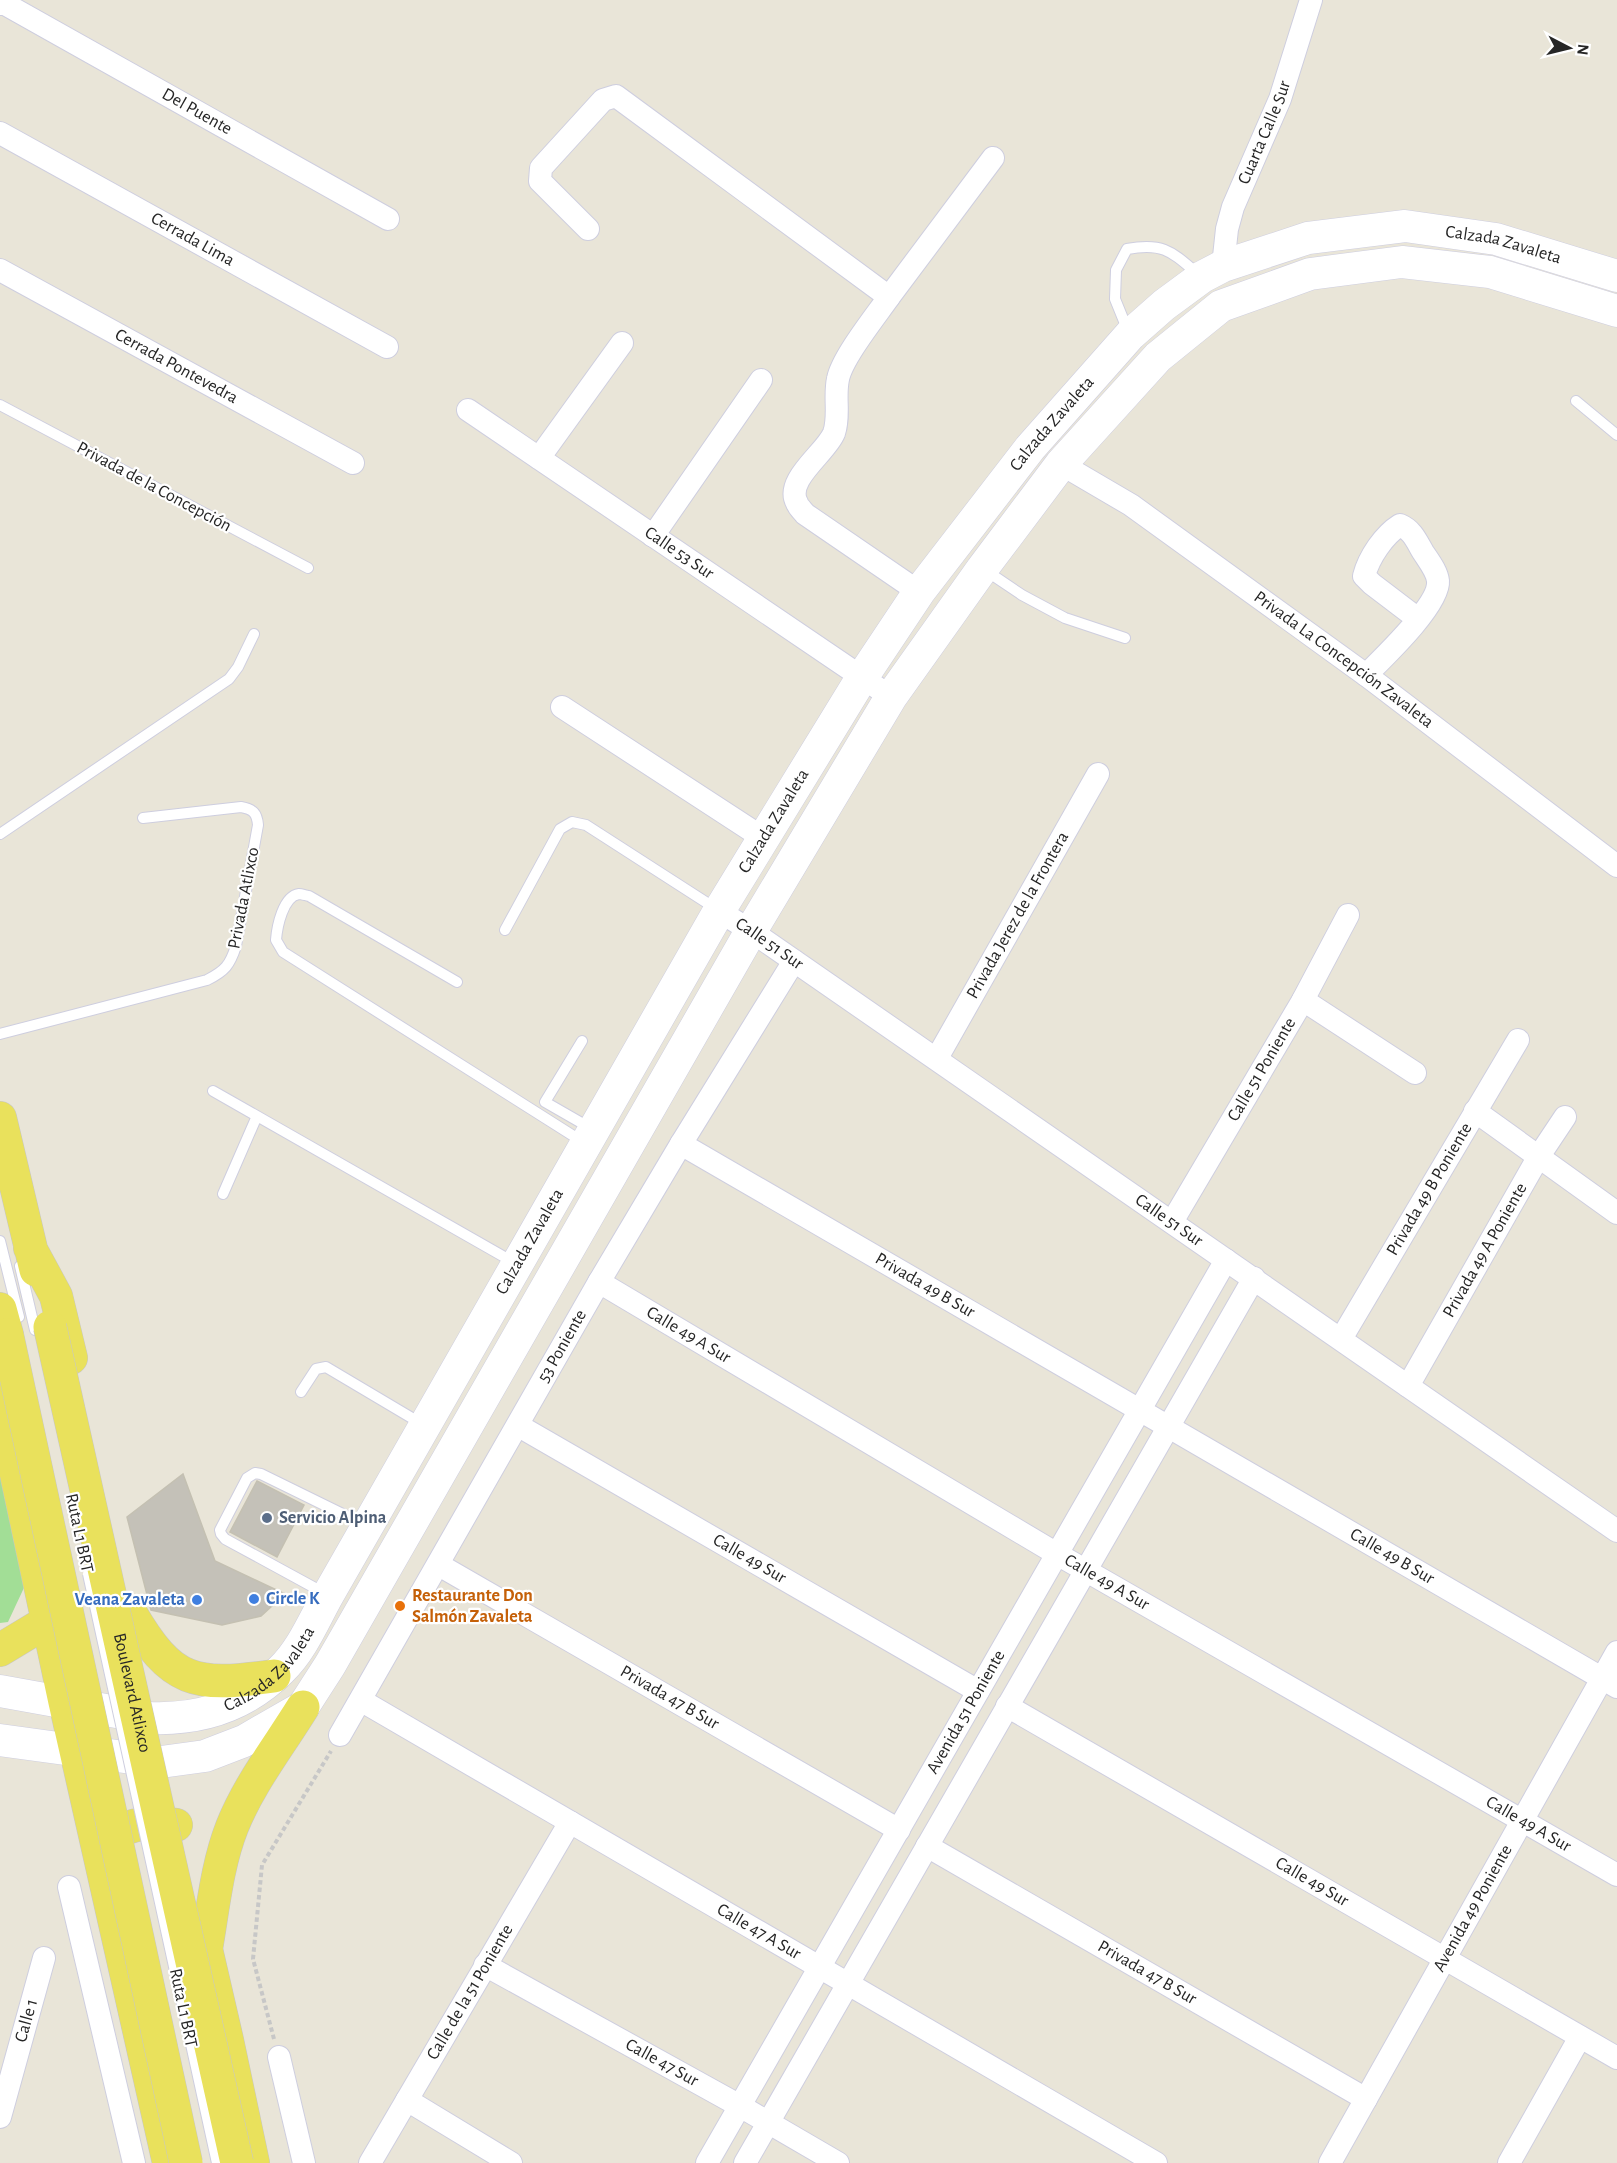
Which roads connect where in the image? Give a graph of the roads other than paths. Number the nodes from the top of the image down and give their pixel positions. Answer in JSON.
{"nodes":[{"id":1,"x":1311,"y":0,"type":"edge"},
{"id":2,"x":2,"y":3,"type":"edge"},
{"id":3,"x":0,"y":134,"type":"edge"},
{"id":4,"x":993,"y":158,"type":"dead end"},
{"id":5,"x":388,"y":219,"type":"dead end"},
{"id":6,"x":588,"y":229,"type":"dead end"},
{"id":7,"x":0,"y":270,"type":"edge"},
{"id":8,"x":1213,"y":272,"type":"junction"},
{"id":9,"x":1617,"y":276,"type":"edge"},
{"id":10,"x":889,"y":297,"type":"junction"},
{"id":11,"x":1617,"y":311,"type":"edge"},
{"id":12,"x":1130,"y":335,"type":"junction"},
{"id":13,"x":622,"y":343,"type":"dead end"},
{"id":14,"x":387,"y":347,"type":"dead end"},
{"id":15,"x":760,"y":380,"type":"dead end"},
{"id":16,"x":1576,"y":401,"type":"dead end"},
{"id":17,"x":0,"y":405,"type":"edge"},
{"id":18,"x":468,"y":410,"type":"dead end"},
{"id":19,"x":1617,"y":435,"type":"edge"},
{"id":20,"x":539,"y":458,"type":"junction"},
{"id":21,"x":353,"y":463,"type":"dead end"},
{"id":22,"x":1060,"y":464,"type":"junction"},
{"id":23,"x":653,"y":536,"type":"junction"},
{"id":24,"x":308,"y":568,"type":"dead end"},
{"id":25,"x":982,"y":569,"type":"junction"},
{"id":26,"x":919,"y":592,"type":"junction"},
{"id":27,"x":1418,"y":618,"type":"dead end"},
{"id":28,"x":254,"y":634,"type":"dead end"},
{"id":29,"x":1125,"y":638,"type":"dead end"},
{"id":30,"x":1366,"y":675,"type":"junction"},
{"id":31,"x":861,"y":679,"type":"junction"},
{"id":32,"x":891,"y":697,"type":"junction"},
{"id":33,"x":562,"y":707,"type":"dead end"},
{"id":34,"x":1098,"y":774,"type":"dead end"},
{"id":35,"x":143,"y":818,"type":"dead end"},
{"id":36,"x":0,"y":834,"type":"edge"},
{"id":37,"x":763,"y":838,"type":"junction"},
{"id":38,"x":1617,"y":866,"type":"edge"},
{"id":39,"x":719,"y":911,"type":"junction"},
{"id":40,"x":1348,"y":915,"type":"dead end"},
{"id":41,"x":505,"y":930,"type":"dead end"},
{"id":42,"x":751,"y":931,"type":"junction"},
{"id":43,"x":794,"y":961,"type":"junction"},
{"id":44,"x":456,"y":982,"type":"dead end"},
{"id":45,"x":1303,"y":1000,"type":"junction"},
{"id":46,"x":0,"y":1034,"type":"edge"},
{"id":47,"x":1518,"y":1040,"type":"dead end"},
{"id":48,"x":582,"y":1041,"type":"dead end"},
{"id":49,"x":936,"y":1058,"type":"junction"},
{"id":50,"x":1415,"y":1073,"type":"dead end"},
{"id":51,"x":213,"y":1091,"type":"dead end"},
{"id":52,"x":544,"y":1102,"type":"junction"},
{"id":53,"x":1475,"y":1111,"type":"junction"},
{"id":54,"x":537,"y":1114,"type":"junction"},
{"id":55,"x":257,"y":1116,"type":"junction"},
{"id":56,"x":1565,"y":1117,"type":"dead end"},
{"id":57,"x":0,"y":1118,"type":"edge"},
{"id":58,"x":590,"y":1137,"type":"junction"},
{"id":59,"x":681,"y":1144,"type":"junction"},
{"id":60,"x":1539,"y":1156,"type":"junction"},
{"id":61,"x":223,"y":1194,"type":"dead end"},
{"id":62,"x":1617,"y":1213,"type":"edge"},
{"id":63,"x":1172,"y":1222,"type":"junction"},
{"id":64,"x":16,"y":1247,"type":"edge"},
{"id":65,"x":1226,"y":1260,"type":"junction"},
{"id":66,"x":517,"y":1265,"type":"junction"},
{"id":67,"x":1254,"y":1278,"type":"junction"},
{"id":68,"x":599,"y":1282,"type":"junction"},
{"id":69,"x":25,"y":1329,"type":"edge"},
{"id":70,"x":1341,"y":1339,"type":"junction"},
{"id":71,"x":1407,"y":1386,"type":"junction"},
{"id":72,"x":301,"y":1392,"type":"dead end"},
{"id":73,"x":0,"y":1397,"type":"edge"},
{"id":74,"x":1140,"y":1411,"type":"junction"},
{"id":75,"x":519,"y":1425,"type":"junction"},
{"id":76,"x":425,"y":1426,"type":"junction"},
{"id":77,"x":1168,"y":1427,"type":"junction"},
{"id":78,"x":368,"y":1526,"type":"junction"},
{"id":79,"x":1617,"y":1531,"type":"edge"},
{"id":80,"x":1057,"y":1554,"type":"junction"},
{"id":81,"x":86,"y":1561,"type":"dead end"},
{"id":82,"x":439,"y":1565,"type":"junction"},
{"id":83,"x":1085,"y":1571,"type":"junction"},
{"id":84,"x":328,"y":1595,"type":"junction"},
{"id":85,"x":130,"y":1612,"type":"junction"},
{"id":86,"x":48,"y":1621,"type":"junction"},
{"id":87,"x":0,"y":1650,"type":"edge"},
{"id":88,"x":1617,"y":1652,"type":"edge"},
{"id":89,"x":274,"y":1676,"type":"junction"},
{"id":90,"x":1610,"y":1683,"type":"edge"},
{"id":91,"x":0,"y":1691,"type":"edge"},
{"id":92,"x":978,"y":1691,"type":"junction"},
{"id":93,"x":100,"y":1695,"type":"dead end"},
{"id":94,"x":362,"y":1701,"type":"junction"},
{"id":95,"x":65,"y":1702,"type":"junction"},
{"id":96,"x":1007,"y":1706,"type":"junction"},
{"id":97,"x":303,"y":1707,"type":"junction"},
{"id":98,"x":105,"y":1718,"type":"dead end"},
{"id":99,"x":150,"y":1718,"type":"junction"},
{"id":100,"x":340,"y":1735,"type":"road end"},
{"id":101,"x":0,"y":1740,"type":"edge"},
{"id":102,"x":111,"y":1741,"type":"dead end"},
{"id":103,"x":77,"y":1752,"type":"junction"},
{"id":104,"x":160,"y":1762,"type":"junction"},
{"id":105,"x":116,"y":1765,"type":"dead end"},
{"id":106,"x":126,"y":1812,"type":"dead end"},
{"id":107,"x":1523,"y":1821,"type":"junction"},
{"id":108,"x":570,"y":1822,"type":"junction"},
{"id":109,"x":176,"y":1825,"type":"junction"},
{"id":110,"x":899,"y":1830,"type":"junction"},
{"id":111,"x":131,"y":1835,"type":"dead end"},
{"id":112,"x":98,"y":1845,"type":"junction"},
{"id":113,"x":927,"y":1846,"type":"junction"},
{"id":114,"x":1617,"y":1875,"type":"edge"},
{"id":115,"x":69,"y":1887,"type":"dead end"},
{"id":116,"x":206,"y":1949,"type":"junction"},
{"id":117,"x":44,"y":1958,"type":"dead end"},
{"id":118,"x":1445,"y":1959,"type":"junction"},
{"id":119,"x":485,"y":1965,"type":"junction"},
{"id":120,"x":820,"y":1967,"type":"junction"},
{"id":121,"x":848,"y":1983,"type":"junction"},
{"id":122,"x":1580,"y":2037,"type":"junction"},
{"id":123,"x":279,"y":2057,"type":"road end"},
{"id":124,"x":1617,"y":2058,"type":"edge"},
{"id":125,"x":1366,"y":2099,"type":"junction"},
{"id":126,"x":407,"y":2100,"type":"junction"},
{"id":127,"x":740,"y":2106,"type":"junction"},
{"id":128,"x":0,"y":2117,"type":"edge"},
{"id":129,"x":768,"y":2122,"type":"junction"},
{"id":130,"x":134,"y":2163,"type":"edge"},
{"id":131,"x":169,"y":2163,"type":"edge"},
{"id":132,"x":186,"y":2163,"type":"edge"},
{"id":133,"x":217,"y":2163,"type":"edge"},
{"id":134,"x":237,"y":2163,"type":"edge"},
{"id":135,"x":253,"y":2163,"type":"edge"},
{"id":136,"x":304,"y":2163,"type":"edge"},
{"id":137,"x":370,"y":2163,"type":"edge"},
{"id":138,"x":511,"y":2163,"type":"edge"},
{"id":139,"x":707,"y":2163,"type":"edge"},
{"id":140,"x":745,"y":2163,"type":"edge"},
{"id":141,"x":838,"y":2163,"type":"edge"},
{"id":142,"x":1156,"y":2163,"type":"edge"},
{"id":143,"x":1330,"y":2163,"type":"edge"},
{"id":144,"x":1509,"y":2163,"type":"edge"}],
"edges":[{"from":1,"to":8,"type":"street","name":"Cuarta Calle Sur"},
{"from":2,"to":5,"type":"street","name":"Del Puente"},
{"from":3,"to":14,"type":"street","name":"Cerrada Lima"},
{"from":4,"to":10,"type":"street"},
{"from":6,"to":10,"type":"street"},
{"from":7,"to":21,"type":"street","name":"Cerrada Pontevedra"},
{"from":8,"to":9,"type":"main road","name":"Calzada Zavaleta"},
{"from":8,"to":12,"type":"main road","name":"Calzada Zavaleta"},
{"from":8,"to":12,"type":"lane"},
{"from":10,"to":26,"type":"street"},
{"from":11,"to":22,"type":"main road","name":"Calzada Zavaleta"},
{"from":12,"to":26,"type":"main road","name":"Calzada Zavaleta"},
{"from":13,"to":20,"type":"street"},
{"from":15,"to":23,"type":"street"},
{"from":16,"to":19,"type":"lane"},
{"from":17,"to":24,"type":"lane","name":"Privada de la Concepción"},
{"from":18,"to":20,"type":"street","name":"Calle 53 Sur"},
{"from":20,"to":23,"type":"street","name":"Calle 53 Sur"},
{"from":22,"to":25,"type":"main road","name":"Calzada Zavaleta"},
{"from":22,"to":30,"type":"street","name":"Privada La Concepción Zavaleta"},
{"from":23,"to":31,"type":"street","name":"Calle 53 Sur"},
{"from":25,"to":29,"type":"lane"},
{"from":25,"to":32,"type":"main road","name":"Calzada Zavaleta"},
{"from":26,"to":31,"type":"main road","name":"Calzada Zavaleta"},
{"from":27,"to":30,"type":"street"},
{"from":28,"to":36,"type":"lane"},
{"from":30,"to":38,"type":"street","name":"Privada La Concepción Zavaleta"},
{"from":31,"to":32,"type":"street","name":"Calle 53 Sur"},
{"from":31,"to":37,"type":"main road","name":"Calzada Zavaleta"},
{"from":32,"to":42,"type":"main road","name":"Calzada Zavaleta"},
{"from":33,"to":37,"type":"street"},
{"from":34,"to":49,"type":"street","name":"Privada Jerez de la Frontera"},
{"from":35,"to":46,"type":"lane","name":"Privada Atlixco"},
{"from":37,"to":39,"type":"main road","name":"Calzada Zavaleta"},
{"from":39,"to":41,"type":"lane"},
{"from":39,"to":42,"type":"street","name":"Calle 51 Sur"},
{"from":39,"to":58,"type":"main road","name":"Calzada Zavaleta"},
{"from":40,"to":45,"type":"street","name":"Calle 51 Poniente"},
{"from":42,"to":43,"type":"street","name":"Calle 51 Sur"},
{"from":42,"to":97,"type":"main road","name":"Calzada Zavaleta"},
{"from":43,"to":49,"type":"street","name":"Calle 51 Sur"},
{"from":43,"to":59,"type":"street","name":"53 Poniente"},
{"from":44,"to":54,"type":"lane"},
{"from":45,"to":50,"type":"street"},
{"from":45,"to":63,"type":"street","name":"Calle 51 Poniente"},
{"from":47,"to":53,"type":"street","name":"Privada 49 B Poniente"},
{"from":48,"to":52,"type":"lane"},
{"from":49,"to":63,"type":"street","name":"Calle 51 Sur"},
{"from":51,"to":55,"type":"lane"},
{"from":52,"to":54,"type":"lane"},
{"from":52,"to":58,"type":"lane"},
{"from":53,"to":60,"type":"street"},
{"from":53,"to":70,"type":"street","name":"Privada 49 B Poniente"},
{"from":54,"to":58,"type":"lane"},
{"from":55,"to":61,"type":"lane"},
{"from":55,"to":66,"type":"lane"},
{"from":56,"to":60,"type":"street","name":"Privada 49 A Poniente"},
{"from":57,"to":64,"type":"main road","name":"Boulevard Atlixco"},
{"from":58,"to":66,"type":"main road","name":"Calzada Zavaleta"},
{"from":59,"to":68,"type":"street","name":"53 Poniente"},
{"from":59,"to":74,"type":"street","name":"Privada 49 B Sur"},
{"from":60,"to":62,"type":"street"},
{"from":60,"to":71,"type":"street","name":"Privada 49 A Poniente"},
{"from":63,"to":65,"type":"street","name":"Calle 51 Sur"},
{"from":64,"to":69,"type":"main road","name":"Boulevard Atlixco"},
{"from":64,"to":85,"type":"main road"},
{"from":65,"to":67,"type":"street","name":"Calle 51 Sur"},
{"from":65,"to":74,"type":"street","name":"Avenida 51 Poniente"},
{"from":66,"to":76,"type":"main road","name":"Calzada Zavaleta"},
{"from":67,"to":70,"type":"street","name":"Calle 51 Sur"},
{"from":67,"to":77,"type":"street","name":"Avenida 51 Poniente"},
{"from":68,"to":75,"type":"street","name":"53 Poniente"},
{"from":68,"to":80,"type":"street","name":"Calle 49 A Sur"},
{"from":69,"to":132,"type":"main road","name":"Boulevard Atlixco","bridge":true},
{"from":69,"to":134,"type":"main road","name":"Boulevard Atlixco","bridge":true},
{"from":70,"to":71,"type":"street","name":"Calle 51 Sur"},
{"from":71,"to":79,"type":"street","name":"Calle 51 Sur"},
{"from":72,"to":76,"type":"lane"},
{"from":73,"to":86,"type":"main road"},
{"from":74,"to":77,"type":"street","name":"Privada 49 B Sur"},
{"from":74,"to":80,"type":"street","name":"Avenida 51 Poniente"},
{"from":75,"to":82,"type":"street","name":"53 Poniente"},
{"from":75,"to":92,"type":"street","name":"Calle 49 Sur"},
{"from":76,"to":78,"type":"main road","name":"Calzada Zavaleta"},
{"from":77,"to":83,"type":"street","name":"Avenida 51 Poniente"},
{"from":77,"to":90,"type":"street","name":"Calle 49 B Sur"},
{"from":78,"to":84,"type":"main road","name":"Calzada Zavaleta"},
{"from":78,"to":84,"type":"lane"},
{"from":80,"to":83,"type":"street","name":"Calle 49 A Sur"},
{"from":80,"to":92,"type":"street","name":"Avenida 51 Poniente"},
{"from":81,"to":133,"type":"lane","name":"Ruta L1 BRT","bridge":true},
{"from":82,"to":94,"type":"street","name":"53 Poniente"},
{"from":82,"to":110,"type":"street","name":"Privada 47 B Sur"},
{"from":83,"to":96,"type":"street","name":"Avenida 51 Poniente"},
{"from":83,"to":107,"type":"street","name":"Calle 49 A Sur"},
{"from":84,"to":89,"type":"main road","name":"Calzada Zavaleta"},
{"from":85,"to":86,"type":"main road"},
{"from":85,"to":89,"type":"main road"},
{"from":85,"to":99,"type":"main road"},
{"from":86,"to":87,"type":"main road"},
{"from":86,"to":95,"type":"main road"},
{"from":88,"to":90,"type":"street","name":"Avenida 49 Poniente"},
{"from":89,"to":99,"type":"main road","name":"Calzada Zavaleta"},
{"from":90,"to":107,"type":"street","name":"Avenida 49 Poniente"},
{"from":91,"to":95,"type":"main road","name":"Calzada Zavaleta"},
{"from":92,"to":110,"type":"street","name":"Avenida 51 Poniente"},
{"from":93,"to":98,"type":"lane"},
{"from":94,"to":100,"type":"street","name":"53 Poniente"},
{"from":94,"to":108,"type":"street","name":"Calle 47 A Sur"},
{"from":95,"to":99,"type":"main road","name":"Calzada Zavaleta"},
{"from":95,"to":103,"type":"main road"},
{"from":96,"to":113,"type":"street","name":"Avenida 51 Poniente"},
{"from":96,"to":118,"type":"street","name":"Calle 49 Sur"},
{"from":97,"to":104,"type":"main road","name":"Calzada Zavaleta"},
{"from":97,"to":116,"type":"main road"},
{"from":99,"to":104,"type":"main road"},
{"from":101,"to":103,"type":"main road","name":"Calzada Zavaleta"},
{"from":102,"to":105,"type":"lane"},
{"from":103,"to":104,"type":"main road","name":"Calzada Zavaleta"},
{"from":103,"to":112,"type":"main road"},
{"from":104,"to":109,"type":"main road"},
{"from":106,"to":111,"type":"lane"},
{"from":107,"to":114,"type":"street","name":"Calle 49 A Sur"},
{"from":107,"to":118,"type":"street","name":"Avenida 49 Poniente"},
{"from":108,"to":119,"type":"street","name":"Calle de la 51 Poniente"},
{"from":108,"to":120,"type":"street","name":"Calle 47 A Sur"},
{"from":109,"to":112,"type":"main road"},
{"from":109,"to":116,"type":"main road"},
{"from":110,"to":120,"type":"street","name":"Avenida 51 Poniente"},
{"from":112,"to":131,"type":"main road"},
{"from":113,"to":121,"type":"street","name":"Avenida 51 Poniente"},
{"from":113,"to":125,"type":"street","name":"Privada 47 B Sur"},
{"from":115,"to":130,"type":"street"},
{"from":116,"to":135,"type":"main road"},
{"from":117,"to":128,"type":"street","name":"Calle 1"},
{"from":118,"to":122,"type":"street","name":"Calle 49 Sur"},
{"from":118,"to":125,"type":"street","name":"Avenida 49 Poniente"},
{"from":119,"to":126,"type":"street","name":"Calle de la 51 Poniente"},
{"from":119,"to":127,"type":"street","name":"Calle 47 Sur"},
{"from":120,"to":121,"type":"street","name":"Calle 47 A Sur"},
{"from":120,"to":127,"type":"street","name":"Avenida 51 Poniente"},
{"from":121,"to":129,"type":"street","name":"Avenida 51 Poniente"},
{"from":121,"to":142,"type":"street","name":"Calle 47 A Sur"},
{"from":122,"to":124,"type":"street","name":"Calle 49 Sur"},
{"from":122,"to":144,"type":"street"},
{"from":123,"to":136,"type":"street"},
{"from":125,"to":143,"type":"street","name":"Avenida 49 Poniente"},
{"from":126,"to":137,"type":"street","name":"Calle de la 51 Poniente"},
{"from":126,"to":138,"type":"street"},
{"from":127,"to":129,"type":"street","name":"Calle 47 Sur"},
{"from":127,"to":139,"type":"street","name":"Avenida 51 Poniente"},
{"from":129,"to":140,"type":"street","name":"Avenida 51 Poniente"},
{"from":129,"to":141,"type":"street","name":"Calle 47 Sur"}]}
